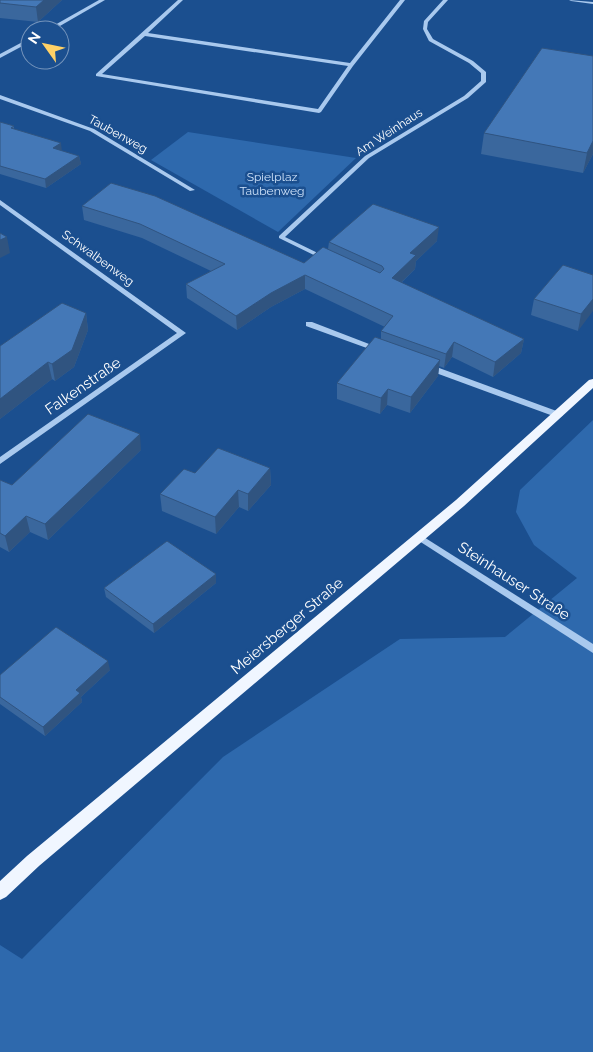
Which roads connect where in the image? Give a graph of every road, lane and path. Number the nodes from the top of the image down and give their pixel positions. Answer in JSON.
{"nodes":[{"id":1,"x":103,"y":0,"type":"edge"},
{"id":2,"x":181,"y":0,"type":"edge"},
{"id":3,"x":403,"y":0,"type":"edge"},
{"id":4,"x":446,"y":0,"type":"edge"},
{"id":5,"x":571,"y":0,"type":"edge"},
{"id":6,"x":593,"y":4,"type":"edge"},
{"id":7,"x":67,"y":20,"type":"edge"},
{"id":8,"x":145,"y":34,"type":"junction"},
{"id":9,"x":20,"y":46,"type":"edge"},
{"id":10,"x":0,"y":47,"type":"edge"},
{"id":11,"x":14,"y":49,"type":"junction"},
{"id":12,"x":0,"y":56,"type":"edge"},
{"id":13,"x":351,"y":66,"type":"junction"},
{"id":14,"x":0,"y":97,"type":"edge"},
{"id":15,"x":192,"y":190,"type":"dead end"},
{"id":16,"x":0,"y":202,"type":"edge"},
{"id":17,"x":334,"y":262,"type":"edge"},
{"id":18,"x":309,"y":324,"type":"dead end"},
{"id":19,"x":182,"y":333,"type":"joint"},
{"id":20,"x":382,"y":350,"type":"edge"},
{"id":21,"x":419,"y":364,"type":"edge"},
{"id":22,"x":593,"y":382,"type":"edge"},
{"id":23,"x":559,"y":415,"type":"junction"},
{"id":24,"x":0,"y":461,"type":"edge"},
{"id":25,"x":419,"y":537,"type":"junction"},
{"id":26,"x":593,"y":649,"type":"edge"},
{"id":27,"x":0,"y":892,"type":"edge"}],
"edges":[{"from":1,"to":7,"type":"street"},
{"from":2,"to":8,"type":"street"},
{"from":3,"to":13,"type":"street"},
{"from":4,"to":17,"type":"street","name":"Am Weinhaus"},
{"from":5,"to":6,"type":"street"},
{"from":8,"to":13,"type":"street"},
{"from":8,"to":13,"type":"street"},
{"from":9,"to":11,"type":"street"},
{"from":10,"to":11,"type":"street"},
{"from":11,"to":12,"type":"street"},
{"from":14,"to":15,"type":"street","name":"Taubenweg"},
{"from":16,"to":19,"type":"street","name":"Schwalbenweg"},
{"from":18,"to":20,"type":"street"},
{"from":19,"to":24,"type":"street","name":"Falkenstraße"},
{"from":21,"to":23,"type":"street"},
{"from":22,"to":23,"type":"main road","name":"Meiersberger Straße"},
{"from":23,"to":25,"type":"main road","name":"Meiersberger Straße"},
{"from":25,"to":26,"type":"street","name":"Steinhauser Straße"},
{"from":25,"to":27,"type":"main road","name":"Meiersberger Straße"}]}
